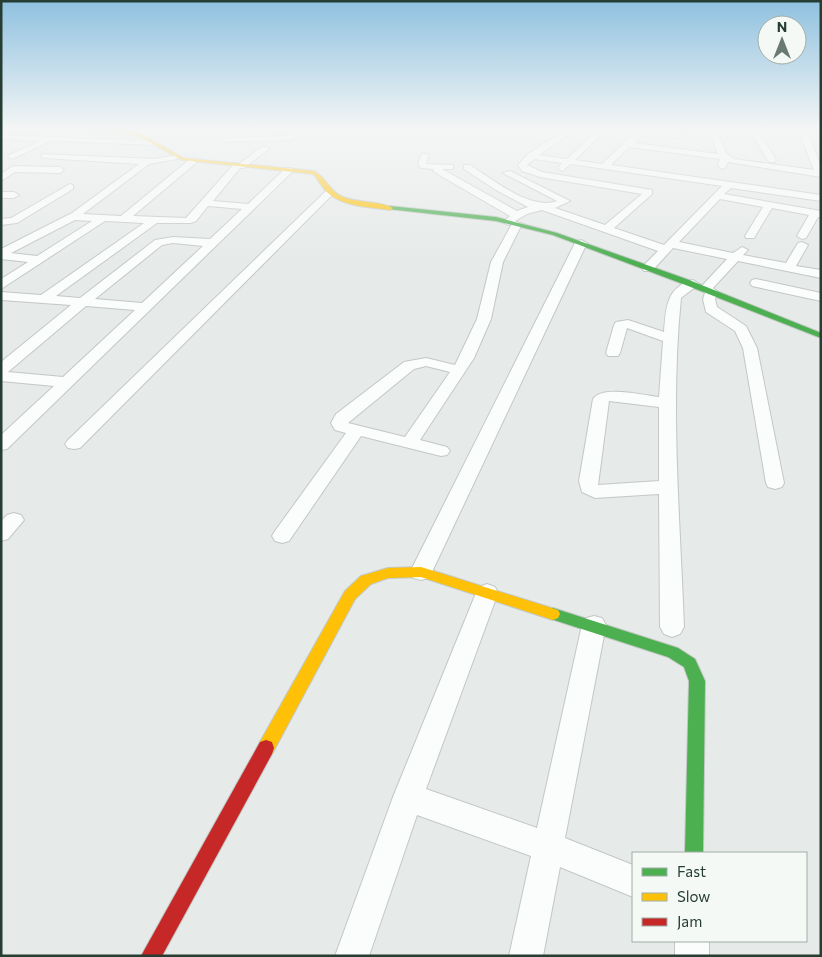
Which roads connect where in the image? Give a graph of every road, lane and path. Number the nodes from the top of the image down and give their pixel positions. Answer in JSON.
{"nodes":[{"id":1,"x":131,"y":174,"type":"edge"},
{"id":2,"x":178,"y":174,"type":"edge"},
{"id":3,"x":224,"y":174,"type":"edge"},
{"id":4,"x":285,"y":174,"type":"edge"},
{"id":5,"x":309,"y":174,"type":"edge"},
{"id":6,"x":443,"y":174,"type":"edge"},
{"id":7,"x":482,"y":174,"type":"edge"},
{"id":8,"x":508,"y":174,"type":"edge"},
{"id":9,"x":542,"y":174,"type":"edge"},
{"id":10,"x":554,"y":174,"type":"edge"},
{"id":11,"x":692,"y":174,"type":"edge"},
{"id":12,"x":718,"y":174,"type":"edge"},
{"id":13,"x":778,"y":174,"type":"edge"},
{"id":14,"x":551,"y":176,"type":"junction"},
{"id":15,"x":714,"y":183,"type":"junction"},
{"id":16,"x":728,"y":185,"type":"junction"},
{"id":17,"x":70,"y":187,"type":"dead end"},
{"id":18,"x":770,"y":191,"type":"junction"},
{"id":19,"x":330,"y":192,"type":"junction"},
{"id":20,"x":1,"y":195,"type":"edge"},
{"id":21,"x":14,"y":195,"type":"dead end"},
{"id":22,"x":717,"y":196,"type":"junction"},
{"id":23,"x":821,"y":198,"type":"edge"},
{"id":24,"x":205,"y":203,"type":"junction"},
{"id":25,"x":769,"y":205,"type":"junction"},
{"id":26,"x":251,"y":207,"type":"junction"},
{"id":27,"x":538,"y":207,"type":"junction"},
{"id":28,"x":818,"y":213,"type":"edge"},
{"id":29,"x":76,"y":215,"type":"junction"},
{"id":30,"x":103,"y":218,"type":"junction"},
{"id":31,"x":123,"y":219,"type":"junction"},
{"id":32,"x":153,"y":220,"type":"junction"},
{"id":33,"x":514,"y":220,"type":"junction"},
{"id":34,"x":1,"y":222,"type":"edge"},
{"id":35,"x":607,"y":229,"type":"junction"},
{"id":36,"x":750,"y":236,"type":"dead end"},
{"id":37,"x":630,"y":237,"type":"junction"},
{"id":38,"x":574,"y":241,"type":"junction"},
{"id":39,"x":802,"y":241,"type":"joint"},
{"id":40,"x":214,"y":243,"type":"junction"},
{"id":41,"x":668,"y":247,"type":"junction"},
{"id":42,"x":735,"y":257,"type":"junction"},
{"id":43,"x":40,"y":260,"type":"junction"},
{"id":44,"x":648,"y":268,"type":"junction"},
{"id":45,"x":789,"y":268,"type":"junction"},
{"id":46,"x":821,"y":274,"type":"edge"},
{"id":47,"x":756,"y":283,"type":"dead end"},
{"id":48,"x":1,"y":285,"type":"edge"},
{"id":49,"x":821,"y":286,"type":"edge"},
{"id":50,"x":703,"y":288,"type":"junction"},
{"id":51,"x":1,"y":296,"type":"edge"},
{"id":52,"x":821,"y":297,"type":"edge"},
{"id":53,"x":44,"y":299,"type":"junction"},
{"id":54,"x":82,"y":302,"type":"junction"},
{"id":55,"x":147,"y":307,"type":"junction"},
{"id":56,"x":820,"y":334,"type":"edge"},
{"id":57,"x":670,"y":339,"type":"junction"},
{"id":58,"x":613,"y":353,"type":"dead end"},
{"id":59,"x":1,"y":370,"type":"edge"},
{"id":60,"x":458,"y":370,"type":"junction"},
{"id":61,"x":1,"y":376,"type":"edge"},
{"id":62,"x":67,"y":382,"type":"junction"},
{"id":63,"x":667,"y":403,"type":"junction"},
{"id":64,"x":357,"y":430,"type":"junction"},
{"id":65,"x":410,"y":443,"type":"junction"},
{"id":66,"x":74,"y":444,"type":"dead end"},
{"id":67,"x":1,"y":445,"type":"edge"},
{"id":68,"x":442,"y":451,"type":"dead end"},
{"id":69,"x":775,"y":483,"type":"dead end"},
{"id":70,"x":668,"y":487,"type":"junction"},
{"id":71,"x":282,"y":536,"type":"dead end"},
{"id":72,"x":421,"y":572,"type":"junction"},
{"id":73,"x":488,"y":593,"type":"junction"},
{"id":74,"x":594,"y":625,"type":"junction"},
{"id":75,"x":672,"y":627,"type":"dead end"},
{"id":76,"x":408,"y":797,"type":"junction"},
{"id":77,"x":548,"y":847,"type":"junction"},
{"id":78,"x":694,"y":852,"type":"edge"},
{"id":79,"x":632,"y":881,"type":"edge"},
{"id":80,"x":692,"y":942,"type":"edge"},
{"id":81,"x":151,"y":956,"type":"edge"},
{"id":82,"x":352,"y":956,"type":"edge"},
{"id":83,"x":526,"y":956,"type":"edge"},
{"id":84,"x":692,"y":956,"type":"edge"}],
"edges":[{"from":1,"to":29,"type":"street"},
{"from":2,"to":31,"type":"street"},
{"from":3,"to":24,"type":"street"},
{"from":4,"to":26,"type":"street"},
{"from":5,"to":19,"type":"main road"},
{"from":6,"to":33,"type":"street"},
{"from":7,"to":27,"type":"street"},
{"from":8,"to":27,"type":"street"},
{"from":9,"to":14,"type":"street"},
{"from":10,"to":14,"type":"street"},
{"from":11,"to":15,"type":"street"},
{"from":12,"to":15,"type":"street"},
{"from":13,"to":18,"type":"street"},
{"from":14,"to":35,"type":"street"},
{"from":15,"to":16,"type":"street"},
{"from":16,"to":18,"type":"street"},
{"from":16,"to":22,"type":"street"},
{"from":17,"to":34,"type":"street"},
{"from":18,"to":23,"type":"street"},
{"from":19,"to":33,"type":"main road"},
{"from":19,"to":66,"type":"street"},
{"from":20,"to":21,"type":"street"},
{"from":22,"to":25,"type":"street"},
{"from":22,"to":41,"type":"street"},
{"from":24,"to":26,"type":"street"},
{"from":24,"to":32,"type":"street"},
{"from":25,"to":28,"type":"street"},
{"from":25,"to":36,"type":"street"},
{"from":26,"to":40,"type":"street"},
{"from":27,"to":33,"type":"street"},
{"from":27,"to":35,"type":"street"},
{"from":28,"to":39,"type":"street"},
{"from":29,"to":30,"type":"street"},
{"from":29,"to":43,"type":"street"},
{"from":30,"to":31,"type":"street"},
{"from":30,"to":43,"type":"street"},
{"from":31,"to":32,"type":"street"},
{"from":32,"to":53,"type":"street"},
{"from":33,"to":38,"type":"main road"},
{"from":33,"to":60,"type":"street"},
{"from":35,"to":37,"type":"street"},
{"from":37,"to":38,"type":"street"},
{"from":37,"to":41,"type":"street"},
{"from":38,"to":44,"type":"main road"},
{"from":38,"to":72,"type":"street"},
{"from":39,"to":45,"type":"street"},
{"from":40,"to":54,"type":"street"},
{"from":40,"to":55,"type":"street"},
{"from":41,"to":42,"type":"street"},
{"from":41,"to":44,"type":"street"},
{"from":42,"to":45,"type":"street"},
{"from":42,"to":49,"type":"street"},
{"from":42,"to":50,"type":"street"},
{"from":43,"to":48,"type":"street"},
{"from":44,"to":50,"type":"main road"},
{"from":45,"to":46,"type":"street"},
{"from":47,"to":52,"type":"street"},
{"from":50,"to":56,"type":"main road"},
{"from":50,"to":57,"type":"street"},
{"from":50,"to":69,"type":"street"},
{"from":51,"to":53,"type":"street"},
{"from":53,"to":54,"type":"street"},
{"from":54,"to":55,"type":"street"},
{"from":54,"to":59,"type":"street"},
{"from":55,"to":62,"type":"street"},
{"from":57,"to":58,"type":"street"},
{"from":57,"to":63,"type":"street"},
{"from":60,"to":64,"type":"street"},
{"from":60,"to":65,"type":"street"},
{"from":61,"to":62,"type":"street"},
{"from":62,"to":67,"type":"street"},
{"from":63,"to":70,"type":"street"},
{"from":63,"to":70,"type":"street"},
{"from":64,"to":65,"type":"street"},
{"from":64,"to":71,"type":"street"},
{"from":65,"to":68,"type":"street"},
{"from":70,"to":75,"type":"street"},
{"from":72,"to":73,"type":"main road"},
{"from":72,"to":81,"type":"main road"},
{"from":73,"to":74,"type":"main road"},
{"from":73,"to":76,"type":"street"},
{"from":74,"to":77,"type":"street"},
{"from":74,"to":78,"type":"main road"},
{"from":76,"to":77,"type":"street"},
{"from":76,"to":82,"type":"street"},
{"from":77,"to":79,"type":"street"},
{"from":77,"to":83,"type":"street"},
{"from":80,"to":84,"type":"street"}]}
